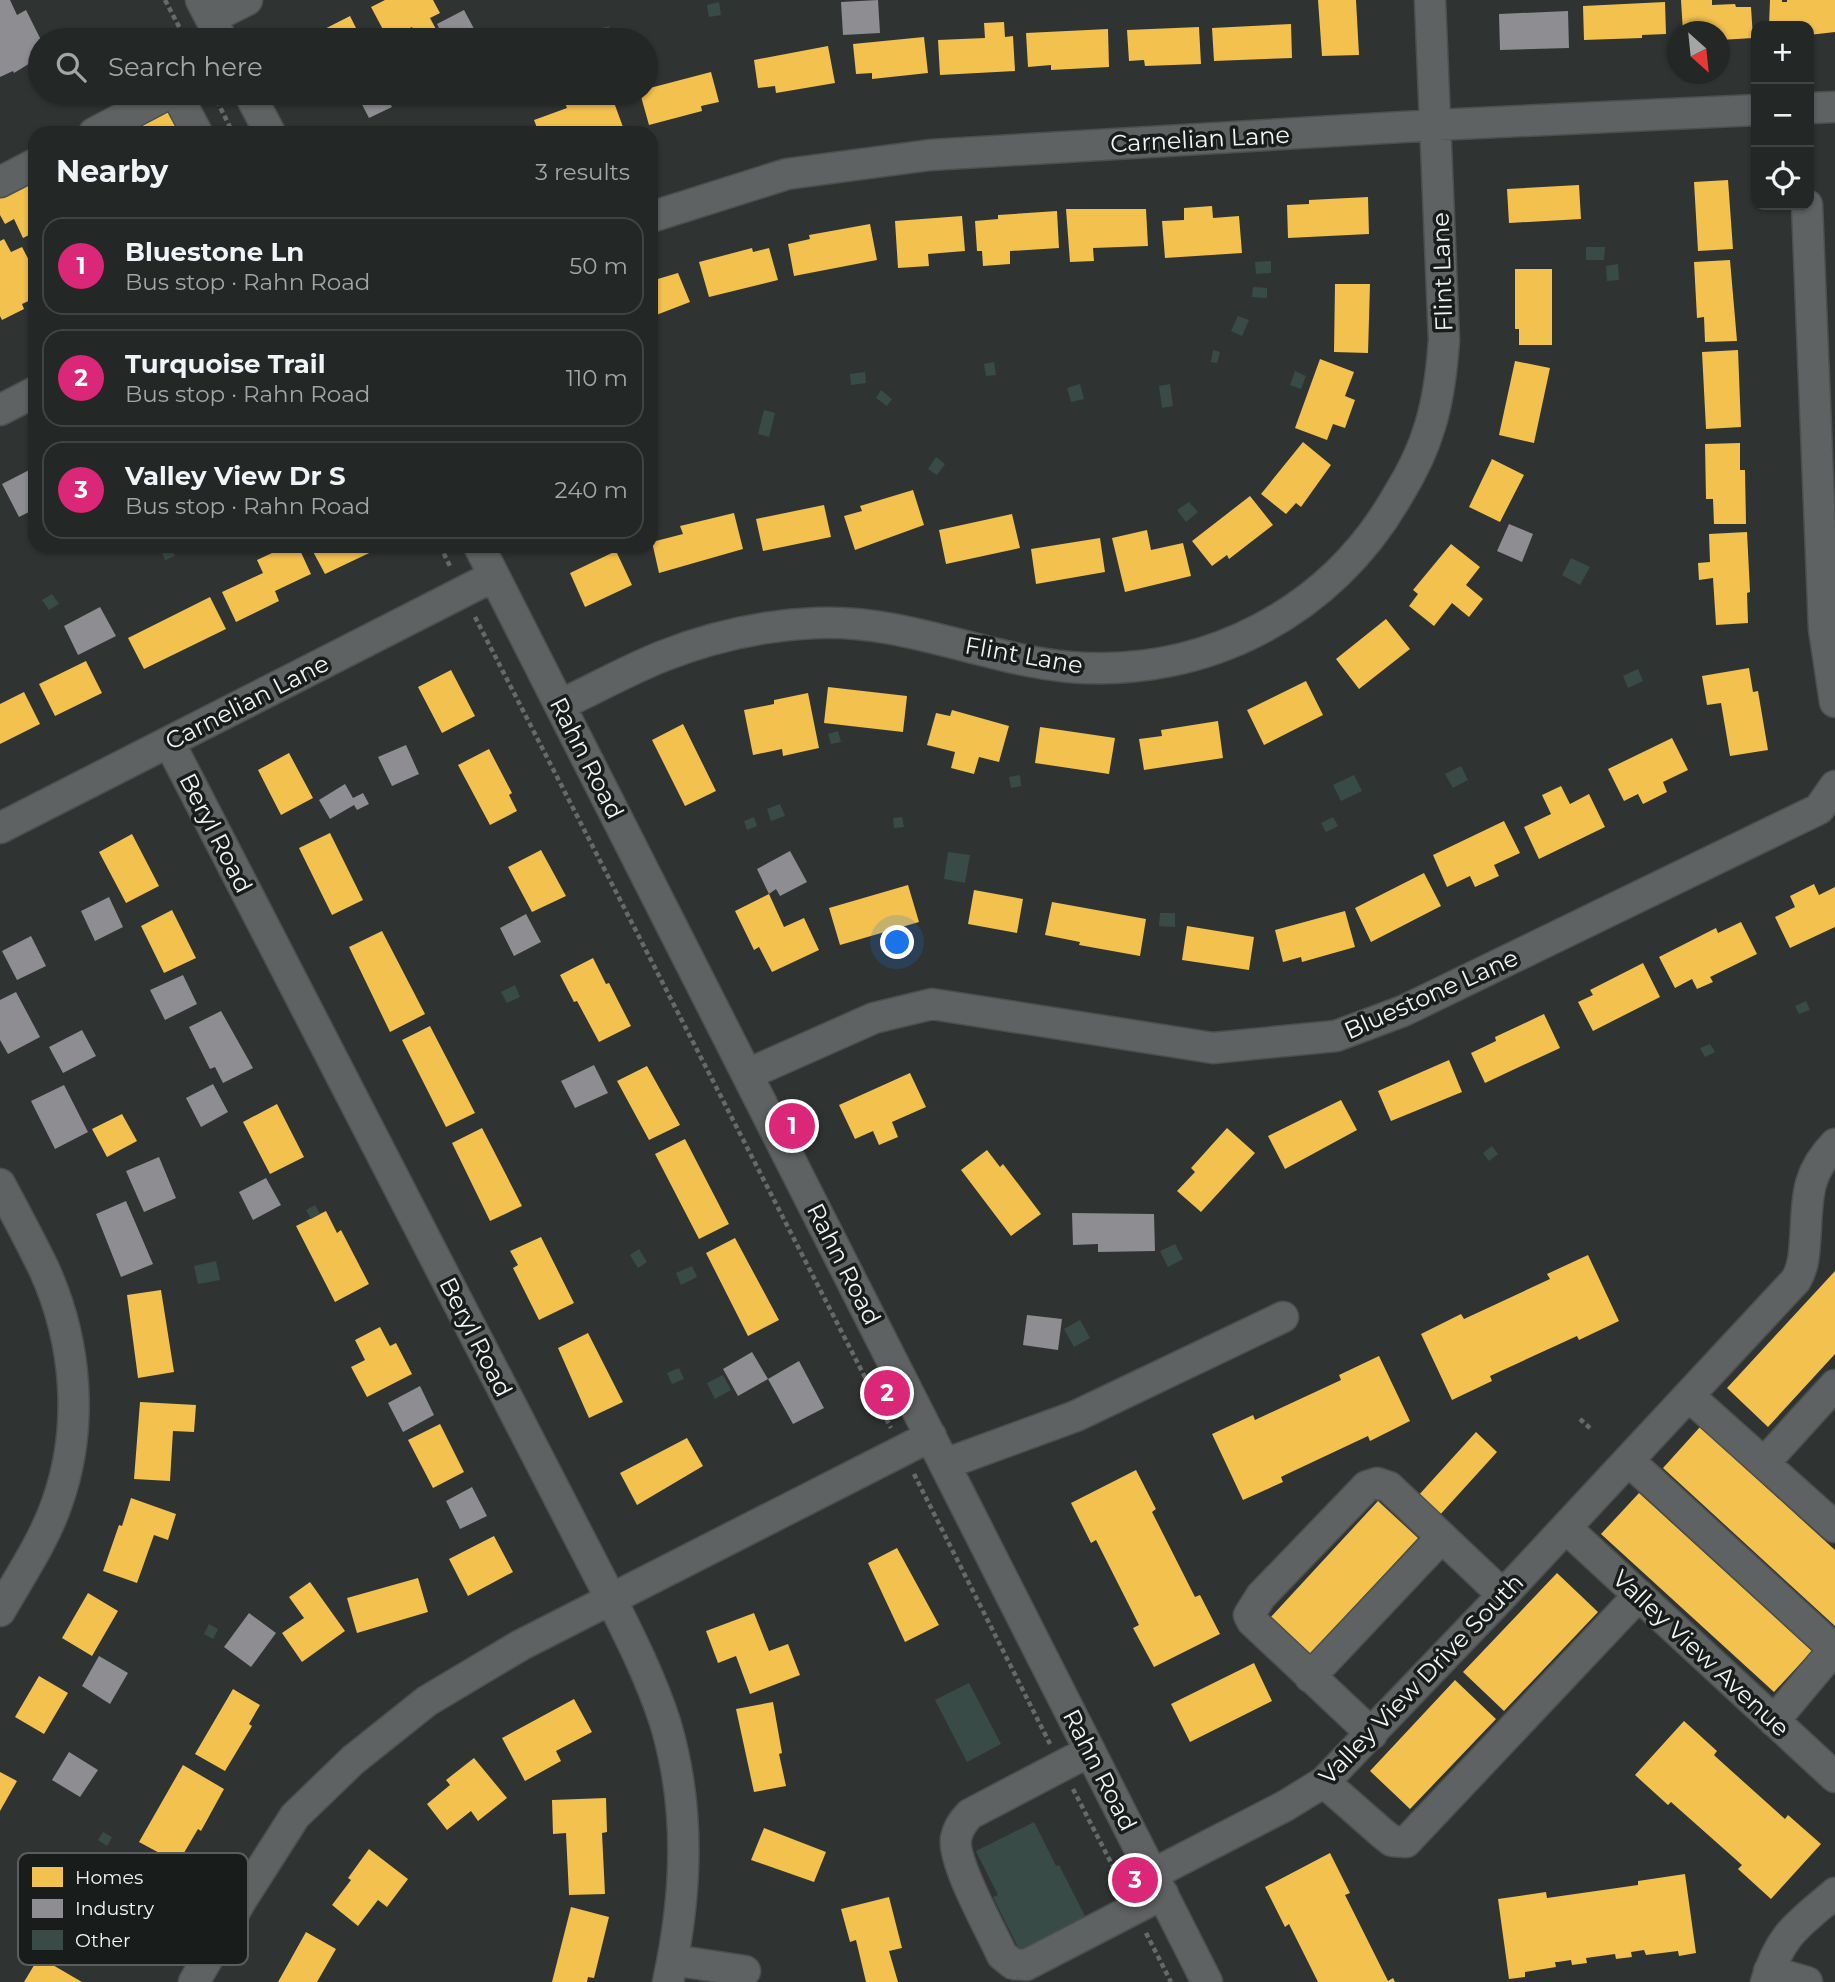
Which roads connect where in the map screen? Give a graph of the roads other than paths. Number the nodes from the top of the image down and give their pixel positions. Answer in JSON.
{"nodes":[{"id":1,"x":247,"y":0,"type":"edge"},
{"id":2,"x":1430,"y":0,"type":"edge"},
{"id":3,"x":211,"y":19,"type":"edge"},
{"id":4,"x":147,"y":105,"type":"edge"},
{"id":5,"x":182,"y":105,"type":"edge"},
{"id":6,"x":255,"y":105,"type":"edge"},
{"id":7,"x":1835,"y":107,"type":"edge"},
{"id":8,"x":1814,"y":108,"type":"edge"},
{"id":9,"x":1751,"y":110,"type":"edge"},
{"id":10,"x":1436,"y":125,"type":"junction"},
{"id":11,"x":107,"y":126,"type":"edge"},
{"id":12,"x":193,"y":126,"type":"edge"},
{"id":13,"x":266,"y":126,"type":"edge"},
{"id":14,"x":28,"y":168,"type":"edge"},
{"id":15,"x":0,"y":182,"type":"edge"},
{"id":16,"x":1807,"y":210,"type":"edge"},
{"id":17,"x":658,"y":215,"type":"edge"},
{"id":18,"x":28,"y":396,"type":"edge"},
{"id":19,"x":0,"y":410,"type":"edge"},
{"id":20,"x":482,"y":553,"type":"edge"},
{"id":21,"x":494,"y":576,"type":"junction"},
{"id":22,"x":1835,"y":702,"type":"edge"},
{"id":23,"x":560,"y":705,"type":"junction"},
{"id":24,"x":169,"y":742,"type":"junction"},
{"id":25,"x":1835,"y":786,"type":"edge"},
{"id":26,"x":0,"y":828,"type":"edge"},
{"id":27,"x":748,"y":1074,"type":"junction"},
{"id":28,"x":1835,"y":1144,"type":"edge"},
{"id":29,"x":0,"y":1184,"type":"edge"},
{"id":30,"x":1283,"y":1317,"type":"dead end"},
{"id":31,"x":1835,"y":1385,"type":"edge"},
{"id":32,"x":1689,"y":1396,"type":"junction"},
{"id":33,"x":931,"y":1436,"type":"junction"},
{"id":34,"x":1629,"y":1461,"type":"junction"},
{"id":35,"x":1764,"y":1463,"type":"junction"},
{"id":36,"x":945,"y":1464,"type":"junction"},
{"id":37,"x":1835,"y":1527,"type":"edge"},
{"id":38,"x":1566,"y":1528,"type":"junction"},
{"id":39,"x":1441,"y":1537,"type":"junction"},
{"id":40,"x":4,"y":1594,"type":"edge"},
{"id":41,"x":1503,"y":1595,"type":"junction"},
{"id":42,"x":1639,"y":1595,"type":"junction"},
{"id":43,"x":611,"y":1599,"type":"junction"},
{"id":44,"x":1835,"y":1648,"type":"edge"},
{"id":45,"x":1310,"y":1677,"type":"junction"},
{"id":46,"x":1774,"y":1721,"type":"junction"},
{"id":47,"x":1372,"y":1734,"type":"junction"},
{"id":48,"x":1090,"y":1752,"type":"junction"},
{"id":49,"x":1835,"y":1777,"type":"edge"},
{"id":50,"x":1324,"y":1782,"type":"junction"},
{"id":51,"x":1158,"y":1884,"type":"junction"},
{"id":52,"x":248,"y":1892,"type":"edge"},
{"id":53,"x":1835,"y":1893,"type":"edge"},
{"id":54,"x":204,"y":1965,"type":"edge"},
{"id":55,"x":671,"y":1971,"type":"edge"},
{"id":56,"x":744,"y":1972,"type":"dead end"},
{"id":57,"x":1768,"y":1976,"type":"edge"},
{"id":58,"x":194,"y":1982,"type":"edge"},
{"id":59,"x":1207,"y":1982,"type":"edge"},
{"id":60,"x":1807,"y":1982,"type":"edge"}],
"edges":[{"from":1,"to":3,"type":"street"},
{"from":2,"to":10,"type":"street","name":"Flint Lane"},
{"from":4,"to":11,"type":"street"},
{"from":5,"to":12,"type":"street"},
{"from":6,"to":13,"type":"street"},
{"from":7,"to":8,"type":"street"},
{"from":9,"to":10,"type":"street","name":"Carnelian Lane"},
{"from":10,"to":17,"type":"street","name":"Carnelian Lane"},
{"from":10,"to":23,"type":"street","name":"Flint Lane"},
{"from":14,"to":15,"type":"street"},
{"from":16,"to":22,"type":"street"},
{"from":18,"to":19,"type":"street"},
{"from":20,"to":21,"type":"street","name":"Rahn Road"},
{"from":21,"to":23,"type":"street","name":"Rahn Road"},
{"from":21,"to":24,"type":"street","name":"Carnelian Lane"},
{"from":23,"to":27,"type":"street","name":"Rahn Road"},
{"from":24,"to":26,"type":"street","name":"Carnelian Lane"},
{"from":24,"to":43,"type":"street","name":"Beryl Road"},
{"from":25,"to":27,"type":"street","name":"Bluestone Lane"},
{"from":27,"to":33,"type":"street","name":"Rahn Road"},
{"from":28,"to":32,"type":"street","name":"Valley View Drive South"},
{"from":29,"to":40,"type":"street"},
{"from":30,"to":36,"type":"street"},
{"from":31,"to":35,"type":"street"},
{"from":32,"to":34,"type":"street","name":"Valley View Drive South"},
{"from":32,"to":35,"type":"street"},
{"from":33,"to":36,"type":"street","name":"Rahn Road"},
{"from":33,"to":43,"type":"street"},
{"from":34,"to":38,"type":"street","name":"Valley View Drive South"},
{"from":34,"to":44,"type":"street"},
{"from":35,"to":37,"type":"street"},
{"from":36,"to":48,"type":"street","name":"Rahn Road"},
{"from":38,"to":41,"type":"street","name":"Valley View Drive South"},
{"from":38,"to":42,"type":"street","name":"Valley View Avenue"},
{"from":39,"to":41,"type":"street"},
{"from":39,"to":45,"type":"street"},
{"from":39,"to":45,"type":"street"},
{"from":41,"to":47,"type":"street","name":"Valley View Drive South"},
{"from":42,"to":46,"type":"street","name":"Valley View Avenue"},
{"from":42,"to":50,"type":"street"},
{"from":43,"to":52,"type":"street"},
{"from":43,"to":55,"type":"street","name":"Beryl Road"},
{"from":44,"to":46,"type":"street"},
{"from":45,"to":47,"type":"street"},
{"from":46,"to":49,"type":"street","name":"Valley View Avenue"},
{"from":47,"to":50,"type":"street","name":"Valley View Drive South"},
{"from":48,"to":51,"type":"street","name":"Rahn Road"},
{"from":48,"to":51,"type":"street","name":"Valley View Drive South"},
{"from":50,"to":51,"type":"street","name":"Valley View Drive South"},
{"from":51,"to":59,"type":"street","name":"Rahn Road"},
{"from":53,"to":57,"type":"street"},
{"from":54,"to":58,"type":"street"},
{"from":55,"to":56,"type":"street","name":"Beryl Road"},
{"from":57,"to":60,"type":"street"}]}
